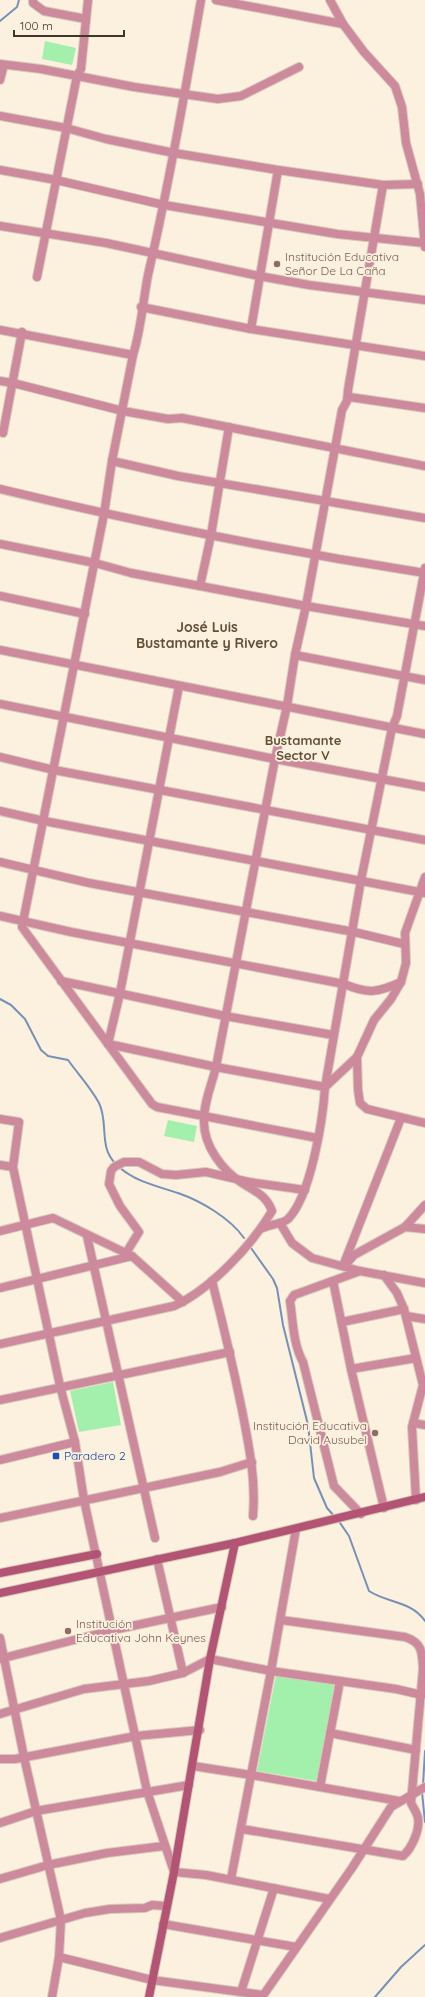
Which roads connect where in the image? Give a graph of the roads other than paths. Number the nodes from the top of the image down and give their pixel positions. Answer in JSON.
{"nodes":[{"id":1,"x":33,"y":0,"type":"edge"},
{"id":2,"x":88,"y":0,"type":"edge"},
{"id":3,"x":201,"y":0,"type":"edge"},
{"id":4,"x":216,"y":0,"type":"edge"},
{"id":5,"x":330,"y":0,"type":"edge"},
{"id":6,"x":86,"y":19,"type":"junction"},
{"id":7,"x":343,"y":24,"type":"junction"},
{"id":8,"x":2,"y":64,"type":"edge"},
{"id":9,"x":299,"y":67,"type":"dead end"},
{"id":10,"x":77,"y":76,"type":"junction"},
{"id":11,"x":0,"y":80,"type":"edge"},
{"id":12,"x":184,"y":95,"type":"junction"},
{"id":13,"x":0,"y":116,"type":"edge"},
{"id":14,"x":66,"y":128,"type":"junction"},
{"id":15,"x":174,"y":153,"type":"junction"},
{"id":16,"x":0,"y":170,"type":"edge"},
{"id":17,"x":278,"y":170,"type":"junction"},
{"id":18,"x":56,"y":180,"type":"junction"},
{"id":19,"x":418,"y":184,"type":"junction"},
{"id":20,"x":383,"y":185,"type":"junction"},
{"id":21,"x":164,"y":204,"type":"junction"},
{"id":22,"x":270,"y":221,"type":"junction"},
{"id":23,"x":0,"y":226,"type":"edge"},
{"id":24,"x":47,"y":234,"type":"junction"},
{"id":25,"x":375,"y":238,"type":"junction"},
{"id":26,"x":425,"y":245,"type":"edge"},
{"id":27,"x":154,"y":252,"type":"junction"},
{"id":28,"x":259,"y":276,"type":"junction"},
{"id":29,"x":37,"y":277,"type":"dead end"},
{"id":30,"x":366,"y":293,"type":"junction"},
{"id":31,"x":425,"y":300,"type":"edge"},
{"id":32,"x":141,"y":307,"type":"junction"},
{"id":33,"x":251,"y":329,"type":"junction"},
{"id":34,"x":0,"y":330,"type":"edge"},
{"id":35,"x":22,"y":332,"type":"junction"},
{"id":36,"x":357,"y":347,"type":"junction"},
{"id":37,"x":133,"y":355,"type":"junction"},
{"id":38,"x":425,"y":356,"type":"edge"},
{"id":39,"x":0,"y":381,"type":"edge"},
{"id":40,"x":13,"y":383,"type":"junction"},
{"id":41,"x":349,"y":397,"type":"junction"},
{"id":42,"x":425,"y":408,"type":"edge"},
{"id":43,"x":123,"y":411,"type":"junction"},
{"id":44,"x":229,"y":427,"type":"junction"},
{"id":45,"x":3,"y":433,"type":"dead end"},
{"id":46,"x":335,"y":450,"type":"junction"},
{"id":47,"x":112,"y":461,"type":"junction"},
{"id":48,"x":425,"y":466,"type":"edge"},
{"id":49,"x":219,"y":482,"type":"junction"},
{"id":50,"x":0,"y":489,"type":"edge"},
{"id":51,"x":325,"y":502,"type":"junction"},
{"id":52,"x":104,"y":514,"type":"junction"},
{"id":53,"x":425,"y":518,"type":"edge"},
{"id":54,"x":211,"y":535,"type":"junction"},
{"id":55,"x":0,"y":544,"type":"edge"},
{"id":56,"x":315,"y":554,"type":"junction"},
{"id":57,"x":95,"y":563,"type":"junction"},
{"id":58,"x":425,"y":571,"type":"edge"},
{"id":59,"x":200,"y":586,"type":"junction"},
{"id":60,"x":0,"y":596,"type":"edge"},
{"id":61,"x":306,"y":606,"type":"junction"},
{"id":62,"x":85,"y":614,"type":"junction"},
{"id":63,"x":414,"y":625,"type":"junction"},
{"id":64,"x":425,"y":626,"type":"edge"},
{"id":65,"x":0,"y":650,"type":"edge"},
{"id":66,"x":295,"y":655,"type":"junction"},
{"id":67,"x":74,"y":665,"type":"junction"},
{"id":68,"x":404,"y":676,"type":"junction"},
{"id":69,"x":425,"y":680,"type":"edge"},
{"id":70,"x":179,"y":686,"type":"junction"},
{"id":71,"x":0,"y":704,"type":"edge"},
{"id":72,"x":287,"y":706,"type":"junction"},
{"id":73,"x":64,"y":718,"type":"junction"},
{"id":74,"x":392,"y":728,"type":"junction"},
{"id":75,"x":425,"y":734,"type":"edge"},
{"id":76,"x":169,"y":738,"type":"junction"},
{"id":77,"x":0,"y":757,"type":"edge"},
{"id":78,"x":275,"y":759,"type":"junction"},
{"id":79,"x":54,"y":770,"type":"junction"},
{"id":80,"x":383,"y":779,"type":"junction"},
{"id":81,"x":425,"y":787,"type":"edge"},
{"id":82,"x":160,"y":790,"type":"junction"},
{"id":83,"x":266,"y":810,"type":"junction"},
{"id":84,"x":0,"y":811,"type":"edge"},
{"id":85,"x":44,"y":821,"type":"junction"},
{"id":86,"x":372,"y":828,"type":"junction"},
{"id":87,"x":425,"y":840,"type":"edge"},
{"id":88,"x":150,"y":841,"type":"junction"},
{"id":89,"x":255,"y":861,"type":"junction"},
{"id":90,"x":0,"y":862,"type":"edge"},
{"id":91,"x":33,"y":869,"type":"junction"},
{"id":92,"x":425,"y":878,"type":"edge"},
{"id":93,"x":361,"y":880,"type":"junction"},
{"id":94,"x":139,"y":892,"type":"junction"},
{"id":95,"x":423,"y":892,"type":"edge"},
{"id":96,"x":246,"y":913,"type":"junction"},
{"id":97,"x":0,"y":916,"type":"edge"},
{"id":98,"x":23,"y":920,"type":"junction"},
{"id":99,"x":354,"y":932,"type":"junction"},
{"id":100,"x":129,"y":944,"type":"junction"},
{"id":101,"x":404,"y":944,"type":"junction"},
{"id":102,"x":235,"y":964,"type":"junction"},
{"id":103,"x":61,"y":982,"type":"junction"},
{"id":104,"x":401,"y":982,"type":"junction"},
{"id":105,"x":344,"y":984,"type":"junction"},
{"id":106,"x":120,"y":993,"type":"junction"},
{"id":107,"x":225,"y":1016,"type":"junction"},
{"id":108,"x":334,"y":1035,"type":"junction"},
{"id":109,"x":108,"y":1044,"type":"junction"},
{"id":110,"x":357,"y":1057,"type":"junction"},
{"id":111,"x":216,"y":1067,"type":"junction"},
{"id":112,"x":325,"y":1087,"type":"junction"},
{"id":113,"x":204,"y":1116,"type":"junction"},
{"id":114,"x":401,"y":1118,"type":"junction"},
{"id":115,"x":0,"y":1119,"type":"edge"},
{"id":116,"x":425,"y":1123,"type":"edge"},
{"id":117,"x":317,"y":1138,"type":"junction"},
{"id":118,"x":0,"y":1165,"type":"edge"},
{"id":119,"x":13,"y":1167,"type":"junction"},
{"id":120,"x":233,"y":1177,"type":"junction"},
{"id":121,"x":305,"y":1190,"type":"junction"},
{"id":122,"x":425,"y":1205,"type":"edge"},
{"id":123,"x":280,"y":1223,"type":"junction"},
{"id":124,"x":25,"y":1226,"type":"junction"},
{"id":125,"x":405,"y":1227,"type":"junction"},
{"id":126,"x":262,"y":1228,"type":"junction"},
{"id":127,"x":425,"y":1229,"type":"edge"},
{"id":128,"x":0,"y":1231,"type":"edge"},
{"id":129,"x":87,"y":1236,"type":"junction"},
{"id":130,"x":129,"y":1254,"type":"junction"},
{"id":131,"x":93,"y":1266,"type":"junction"},
{"id":132,"x":344,"y":1266,"type":"junction"},
{"id":133,"x":360,"y":1271,"type":"junction"},
{"id":134,"x":384,"y":1275,"type":"junction"},
{"id":135,"x":37,"y":1280,"type":"junction"},
{"id":136,"x":212,"y":1281,"type":"junction"},
{"id":137,"x":333,"y":1281,"type":"junction"},
{"id":138,"x":425,"y":1283,"type":"edge"},
{"id":139,"x":0,"y":1288,"type":"edge"},
{"id":140,"x":183,"y":1302,"type":"junction"},
{"id":141,"x":405,"y":1313,"type":"junction"},
{"id":142,"x":425,"y":1319,"type":"edge"},
{"id":143,"x":106,"y":1321,"type":"junction"},
{"id":144,"x":342,"y":1322,"type":"junction"},
{"id":145,"x":48,"y":1333,"type":"junction"},
{"id":146,"x":0,"y":1344,"type":"edge"},
{"id":147,"x":230,"y":1352,"type":"junction"},
{"id":148,"x":416,"y":1358,"type":"junction"},
{"id":149,"x":351,"y":1369,"type":"junction"},
{"id":150,"x":422,"y":1373,"type":"edge"},
{"id":151,"x":118,"y":1375,"type":"junction"},
{"id":152,"x":60,"y":1386,"type":"junction"},
{"id":153,"x":0,"y":1400,"type":"edge"},
{"id":154,"x":413,"y":1423,"type":"junction"},
{"id":155,"x":425,"y":1425,"type":"edge"},
{"id":156,"x":75,"y":1442,"type":"junction"},
{"id":157,"x":0,"y":1460,"type":"edge"},
{"id":158,"x":252,"y":1462,"type":"junction"},
{"id":159,"x":143,"y":1487,"type":"junction"},
{"id":160,"x":425,"y":1497,"type":"edge"},
{"id":161,"x":84,"y":1500,"type":"junction"},
{"id":162,"x":416,"y":1500,"type":"junction"},
{"id":163,"x":384,"y":1508,"type":"junction"},
{"id":164,"x":361,"y":1514,"type":"junction"},
{"id":165,"x":253,"y":1516,"type":"dead end"},
{"id":166,"x":0,"y":1518,"type":"edge"},
{"id":167,"x":296,"y":1529,"type":"junction"},
{"id":168,"x":155,"y":1538,"type":"dead end"},
{"id":169,"x":235,"y":1543,"type":"junction"},
{"id":170,"x":97,"y":1554,"type":"junction"},
{"id":171,"x":157,"y":1559,"type":"junction"},
{"id":172,"x":100,"y":1571,"type":"junction"},
{"id":173,"x":0,"y":1574,"type":"edge"},
{"id":174,"x":0,"y":1593,"type":"edge"},
{"id":175,"x":222,"y":1606,"type":"junction"},
{"id":176,"x":170,"y":1618,"type":"junction"},
{"id":177,"x":281,"y":1620,"type":"junction"},
{"id":178,"x":114,"y":1630,"type":"junction"},
{"id":179,"x":0,"y":1638,"type":"edge"},
{"id":180,"x":2,"y":1659,"type":"edge"},
{"id":181,"x":210,"y":1659,"type":"junction"},
{"id":182,"x":272,"y":1671,"type":"junction"},
{"id":183,"x":183,"y":1673,"type":"junction"},
{"id":184,"x":340,"y":1681,"type":"junction"},
{"id":185,"x":125,"y":1683,"type":"junction"},
{"id":186,"x":422,"y":1695,"type":"junction"},
{"id":187,"x":15,"y":1709,"type":"junction"},
{"id":188,"x":0,"y":1714,"type":"edge"},
{"id":189,"x":200,"y":1730,"type":"junction"},
{"id":190,"x":330,"y":1733,"type":"junction"},
{"id":191,"x":136,"y":1736,"type":"junction"},
{"id":192,"x":416,"y":1750,"type":"junction"},
{"id":193,"x":24,"y":1757,"type":"junction"},
{"id":194,"x":0,"y":1759,"type":"edge"},
{"id":195,"x":193,"y":1766,"type":"junction"},
{"id":196,"x":251,"y":1774,"type":"junction"},
{"id":197,"x":189,"y":1785,"type":"junction"},
{"id":198,"x":320,"y":1787,"type":"junction"},
{"id":199,"x":425,"y":1787,"type":"edge"},
{"id":200,"x":147,"y":1791,"type":"junction"},
{"id":201,"x":412,"y":1794,"type":"junction"},
{"id":202,"x":399,"y":1801,"type":"junction"},
{"id":203,"x":36,"y":1811,"type":"junction"},
{"id":204,"x":0,"y":1823,"type":"edge"},
{"id":205,"x":242,"y":1829,"type":"junction"},
{"id":206,"x":164,"y":1846,"type":"junction"},
{"id":207,"x":363,"y":1850,"type":"junction"},
{"id":208,"x":48,"y":1865,"type":"junction"},
{"id":209,"x":174,"y":1872,"type":"junction"},
{"id":210,"x":0,"y":1879,"type":"edge"},
{"id":211,"x":231,"y":1879,"type":"junction"},
{"id":212,"x":274,"y":1888,"type":"junction"},
{"id":213,"x":329,"y":1899,"type":"junction"},
{"id":214,"x":166,"y":1906,"type":"junction"},
{"id":215,"x":61,"y":1920,"type":"junction"},
{"id":216,"x":163,"y":1924,"type":"junction"},
{"id":217,"x":0,"y":1938,"type":"edge"},
{"id":218,"x":259,"y":1940,"type":"junction"},
{"id":219,"x":296,"y":1947,"type":"junction"},
{"id":220,"x":59,"y":1957,"type":"junction"},
{"id":221,"x":152,"y":1980,"type":"junction"},
{"id":222,"x":241,"y":1992,"type":"junction"},
{"id":223,"x":263,"y":1996,"type":"edge"},
{"id":224,"x":52,"y":1997,"type":"edge"},
{"id":225,"x":149,"y":1997,"type":"edge"}],
"edges":[{"from":1,"to":6,"type":"street"},
{"from":2,"to":6,"type":"street"},
{"from":3,"to":12,"type":"street"},
{"from":4,"to":7,"type":"street"},
{"from":5,"to":7,"type":"street"},
{"from":6,"to":10,"type":"street"},
{"from":7,"to":19,"type":"street"},
{"from":8,"to":10,"type":"street"},
{"from":8,"to":11,"type":"street"},
{"from":9,"to":12,"type":"street"},
{"from":10,"to":12,"type":"street"},
{"from":10,"to":14,"type":"street"},
{"from":12,"to":15,"type":"street"},
{"from":13,"to":14,"type":"street"},
{"from":14,"to":15,"type":"street"},
{"from":14,"to":18,"type":"street"},
{"from":15,"to":17,"type":"street"},
{"from":15,"to":21,"type":"street"},
{"from":16,"to":18,"type":"street"},
{"from":17,"to":20,"type":"street"},
{"from":17,"to":22,"type":"street"},
{"from":18,"to":21,"type":"street"},
{"from":18,"to":24,"type":"street"},
{"from":19,"to":20,"type":"street"},
{"from":19,"to":26,"type":"street"},
{"from":20,"to":25,"type":"street"},
{"from":21,"to":22,"type":"street"},
{"from":21,"to":27,"type":"street"},
{"from":22,"to":25,"type":"street"},
{"from":22,"to":28,"type":"street"},
{"from":23,"to":24,"type":"street"},
{"from":24,"to":27,"type":"street"},
{"from":24,"to":29,"type":"street"},
{"from":25,"to":26,"type":"street"},
{"from":25,"to":30,"type":"street"},
{"from":27,"to":28,"type":"street"},
{"from":27,"to":32,"type":"street"},
{"from":28,"to":30,"type":"street"},
{"from":28,"to":33,"type":"street"},
{"from":30,"to":31,"type":"street"},
{"from":30,"to":36,"type":"street"},
{"from":32,"to":33,"type":"street"},
{"from":32,"to":37,"type":"street"},
{"from":33,"to":36,"type":"street"},
{"from":34,"to":35,"type":"street"},
{"from":35,"to":37,"type":"street"},
{"from":35,"to":40,"type":"street"},
{"from":36,"to":38,"type":"street"},
{"from":36,"to":41,"type":"street"},
{"from":37,"to":43,"type":"street"},
{"from":39,"to":40,"type":"street"},
{"from":40,"to":43,"type":"street"},
{"from":40,"to":45,"type":"street"},
{"from":41,"to":42,"type":"street"},
{"from":41,"to":46,"type":"street"},
{"from":43,"to":44,"type":"street"},
{"from":43,"to":47,"type":"street"},
{"from":44,"to":46,"type":"street"},
{"from":44,"to":49,"type":"street"},
{"from":46,"to":48,"type":"street"},
{"from":46,"to":51,"type":"street"},
{"from":47,"to":49,"type":"street"},
{"from":47,"to":52,"type":"street"},
{"from":49,"to":51,"type":"street"},
{"from":49,"to":54,"type":"street"},
{"from":50,"to":52,"type":"street"},
{"from":51,"to":53,"type":"street"},
{"from":51,"to":56,"type":"street"},
{"from":52,"to":54,"type":"street"},
{"from":52,"to":57,"type":"street"},
{"from":54,"to":56,"type":"street"},
{"from":54,"to":59,"type":"street"},
{"from":55,"to":57,"type":"street"},
{"from":56,"to":58,"type":"street"},
{"from":56,"to":61,"type":"street"},
{"from":57,"to":59,"type":"street"},
{"from":57,"to":62,"type":"street"},
{"from":58,"to":63,"type":"street"},
{"from":59,"to":61,"type":"street"},
{"from":60,"to":62,"type":"street"},
{"from":61,"to":63,"type":"street"},
{"from":61,"to":66,"type":"street"},
{"from":62,"to":67,"type":"street"},
{"from":63,"to":64,"type":"street"},
{"from":63,"to":68,"type":"street"},
{"from":65,"to":67,"type":"street"},
{"from":66,"to":68,"type":"street"},
{"from":66,"to":72,"type":"street"},
{"from":67,"to":70,"type":"street"},
{"from":67,"to":73,"type":"street"},
{"from":68,"to":69,"type":"street"},
{"from":68,"to":74,"type":"street"},
{"from":70,"to":72,"type":"street"},
{"from":70,"to":76,"type":"street"},
{"from":71,"to":73,"type":"street"},
{"from":72,"to":74,"type":"street"},
{"from":72,"to":78,"type":"street"},
{"from":73,"to":76,"type":"street"},
{"from":73,"to":79,"type":"street"},
{"from":74,"to":75,"type":"street"},
{"from":74,"to":80,"type":"street"},
{"from":76,"to":78,"type":"street"},
{"from":76,"to":82,"type":"street"},
{"from":77,"to":79,"type":"street"},
{"from":78,"to":80,"type":"street"},
{"from":78,"to":83,"type":"street"},
{"from":79,"to":82,"type":"street"},
{"from":79,"to":85,"type":"street"},
{"from":80,"to":81,"type":"street"},
{"from":80,"to":86,"type":"street"},
{"from":82,"to":83,"type":"street"},
{"from":82,"to":88,"type":"street"},
{"from":83,"to":86,"type":"street"},
{"from":83,"to":89,"type":"street"},
{"from":84,"to":85,"type":"street"},
{"from":85,"to":88,"type":"street"},
{"from":85,"to":91,"type":"street"},
{"from":86,"to":87,"type":"street"},
{"from":86,"to":93,"type":"street"},
{"from":88,"to":89,"type":"street"},
{"from":88,"to":94,"type":"street"},
{"from":89,"to":93,"type":"street"},
{"from":89,"to":96,"type":"street"},
{"from":90,"to":91,"type":"street"},
{"from":91,"to":94,"type":"street"},
{"from":91,"to":98,"type":"street"},
{"from":92,"to":95,"type":"street"},
{"from":93,"to":95,"type":"street"},
{"from":93,"to":99,"type":"street"},
{"from":94,"to":96,"type":"street"},
{"from":94,"to":100,"type":"street"},
{"from":95,"to":101,"type":"street"},
{"from":96,"to":99,"type":"street"},
{"from":96,"to":102,"type":"street"},
{"from":97,"to":98,"type":"street"},
{"from":98,"to":100,"type":"street"},
{"from":98,"to":103,"type":"street"},
{"from":99,"to":101,"type":"street"},
{"from":99,"to":105,"type":"street"},
{"from":100,"to":102,"type":"street"},
{"from":100,"to":106,"type":"street"},
{"from":101,"to":104,"type":"street"},
{"from":102,"to":105,"type":"street"},
{"from":102,"to":107,"type":"street"},
{"from":103,"to":106,"type":"street"},
{"from":103,"to":109,"type":"street"},
{"from":104,"to":105,"type":"street"},
{"from":104,"to":110,"type":"street"},
{"from":105,"to":108,"type":"street"},
{"from":106,"to":107,"type":"street"},
{"from":106,"to":109,"type":"street"},
{"from":107,"to":108,"type":"street"},
{"from":107,"to":111,"type":"street"},
{"from":108,"to":112,"type":"street"},
{"from":109,"to":111,"type":"street"},
{"from":109,"to":113,"type":"street"},
{"from":110,"to":112,"type":"street"},
{"from":110,"to":114,"type":"street"},
{"from":111,"to":112,"type":"street"},
{"from":111,"to":113,"type":"street"},
{"from":112,"to":117,"type":"street"},
{"from":113,"to":117,"type":"street"},
{"from":113,"to":120,"type":"street"},
{"from":114,"to":116,"type":"street"},
{"from":114,"to":132,"type":"street"},
{"from":115,"to":119,"type":"street"},
{"from":117,"to":121,"type":"street"},
{"from":118,"to":119,"type":"street"},
{"from":119,"to":124,"type":"street"},
{"from":120,"to":121,"type":"street"},
{"from":120,"to":126,"type":"street"},
{"from":120,"to":130,"type":"street"},
{"from":121,"to":123,"type":"street"},
{"from":122,"to":125,"type":"street"},
{"from":123,"to":126,"type":"street"},
{"from":123,"to":132,"type":"street"},
{"from":124,"to":128,"type":"street"},
{"from":124,"to":129,"type":"street"},
{"from":124,"to":135,"type":"street"},
{"from":125,"to":127,"type":"street"},
{"from":125,"to":132,"type":"street"},
{"from":126,"to":136,"type":"street"},
{"from":129,"to":130,"type":"street"},
{"from":129,"to":131,"type":"street"},
{"from":130,"to":131,"type":"street"},
{"from":130,"to":140,"type":"street"},
{"from":131,"to":135,"type":"street"},
{"from":131,"to":143,"type":"street"},
{"from":132,"to":133,"type":"street"},
{"from":133,"to":134,"type":"street"},
{"from":133,"to":137,"type":"street"},
{"from":134,"to":138,"type":"street"},
{"from":134,"to":141,"type":"street"},
{"from":135,"to":139,"type":"street"},
{"from":135,"to":145,"type":"street"},
{"from":136,"to":140,"type":"street"},
{"from":136,"to":147,"type":"street"},
{"from":137,"to":144,"type":"street"},
{"from":137,"to":164,"type":"street"},
{"from":140,"to":143,"type":"street"},
{"from":141,"to":142,"type":"street"},
{"from":141,"to":144,"type":"street"},
{"from":141,"to":148,"type":"street"},
{"from":143,"to":145,"type":"street"},
{"from":143,"to":151,"type":"street"},
{"from":144,"to":149,"type":"street"},
{"from":145,"to":146,"type":"street"},
{"from":145,"to":152,"type":"street"},
{"from":147,"to":151,"type":"street"},
{"from":147,"to":158,"type":"street"},
{"from":148,"to":149,"type":"street"},
{"from":148,"to":150,"type":"street"},
{"from":149,"to":163,"type":"street"},
{"from":150,"to":154,"type":"street"},
{"from":151,"to":152,"type":"street"},
{"from":151,"to":159,"type":"street"},
{"from":152,"to":153,"type":"street"},
{"from":152,"to":156,"type":"street"},
{"from":154,"to":155,"type":"street"},
{"from":154,"to":162,"type":"street"},
{"from":156,"to":157,"type":"street"},
{"from":156,"to":161,"type":"street"},
{"from":158,"to":159,"type":"street"},
{"from":158,"to":165,"type":"street"},
{"from":159,"to":161,"type":"street"},
{"from":159,"to":168,"type":"street"},
{"from":160,"to":162,"type":"street"},
{"from":161,"to":166,"type":"street"},
{"from":161,"to":170,"type":"street"},
{"from":162,"to":163,"type":"street"},
{"from":163,"to":164,"type":"street"},
{"from":164,"to":167,"type":"street"},
{"from":167,"to":169,"type":"street"},
{"from":167,"to":177,"type":"street"},
{"from":169,"to":171,"type":"street"},
{"from":169,"to":175,"type":"street"},
{"from":170,"to":172,"type":"street"},
{"from":170,"to":173,"type":"street"},
{"from":171,"to":172,"type":"street"},
{"from":171,"to":176,"type":"street"},
{"from":172,"to":174,"type":"street"},
{"from":172,"to":178,"type":"street"},
{"from":175,"to":176,"type":"street"},
{"from":175,"to":181,"type":"street"},
{"from":176,"to":178,"type":"street"},
{"from":176,"to":183,"type":"street"},
{"from":177,"to":182,"type":"street"},
{"from":177,"to":186,"type":"street"},
{"from":178,"to":180,"type":"street"},
{"from":178,"to":185,"type":"street"},
{"from":179,"to":180,"type":"street"},
{"from":180,"to":187,"type":"street"},
{"from":181,"to":182,"type":"street"},
{"from":181,"to":183,"type":"street"},
{"from":181,"to":189,"type":"street"},
{"from":182,"to":184,"type":"street"},
{"from":182,"to":196,"type":"street"},
{"from":183,"to":185,"type":"street"},
{"from":184,"to":186,"type":"street"},
{"from":184,"to":190,"type":"street"},
{"from":185,"to":187,"type":"street"},
{"from":185,"to":191,"type":"street"},
{"from":186,"to":192,"type":"street"},
{"from":187,"to":188,"type":"street"},
{"from":187,"to":193,"type":"street"},
{"from":189,"to":191,"type":"street"},
{"from":189,"to":195,"type":"street"},
{"from":190,"to":192,"type":"street"},
{"from":190,"to":198,"type":"street"},
{"from":191,"to":193,"type":"street"},
{"from":191,"to":200,"type":"street"},
{"from":192,"to":201,"type":"street"},
{"from":193,"to":194,"type":"street"},
{"from":193,"to":203,"type":"street"},
{"from":195,"to":196,"type":"street"},
{"from":195,"to":197,"type":"street"},
{"from":196,"to":198,"type":"street"},
{"from":196,"to":205,"type":"street"},
{"from":197,"to":200,"type":"street"},
{"from":197,"to":209,"type":"street"},
{"from":198,"to":202,"type":"street"},
{"from":199,"to":201,"type":"street"},
{"from":200,"to":203,"type":"street"},
{"from":200,"to":206,"type":"street"},
{"from":201,"to":202,"type":"street"},
{"from":201,"to":207,"type":"street"},
{"from":202,"to":207,"type":"street"},
{"from":203,"to":204,"type":"street"},
{"from":203,"to":208,"type":"street"},
{"from":205,"to":207,"type":"street"},
{"from":205,"to":211,"type":"street"},
{"from":206,"to":208,"type":"street"},
{"from":206,"to":209,"type":"street"},
{"from":207,"to":213,"type":"street"},
{"from":208,"to":210,"type":"street"},
{"from":208,"to":215,"type":"street"},
{"from":209,"to":211,"type":"street"},
{"from":209,"to":214,"type":"street"},
{"from":211,"to":212,"type":"street"},
{"from":212,"to":213,"type":"street"},
{"from":212,"to":218,"type":"street"},
{"from":213,"to":219,"type":"street"},
{"from":214,"to":215,"type":"street"},
{"from":214,"to":216,"type":"street"},
{"from":215,"to":217,"type":"street"},
{"from":215,"to":220,"type":"street"},
{"from":216,"to":218,"type":"street"},
{"from":216,"to":221,"type":"street"},
{"from":218,"to":219,"type":"street"},
{"from":218,"to":222,"type":"street"},
{"from":219,"to":223,"type":"street"},
{"from":220,"to":221,"type":"street"},
{"from":220,"to":224,"type":"street"},
{"from":221,"to":222,"type":"street"},
{"from":221,"to":225,"type":"street"},
{"from":222,"to":223,"type":"street"}]}
